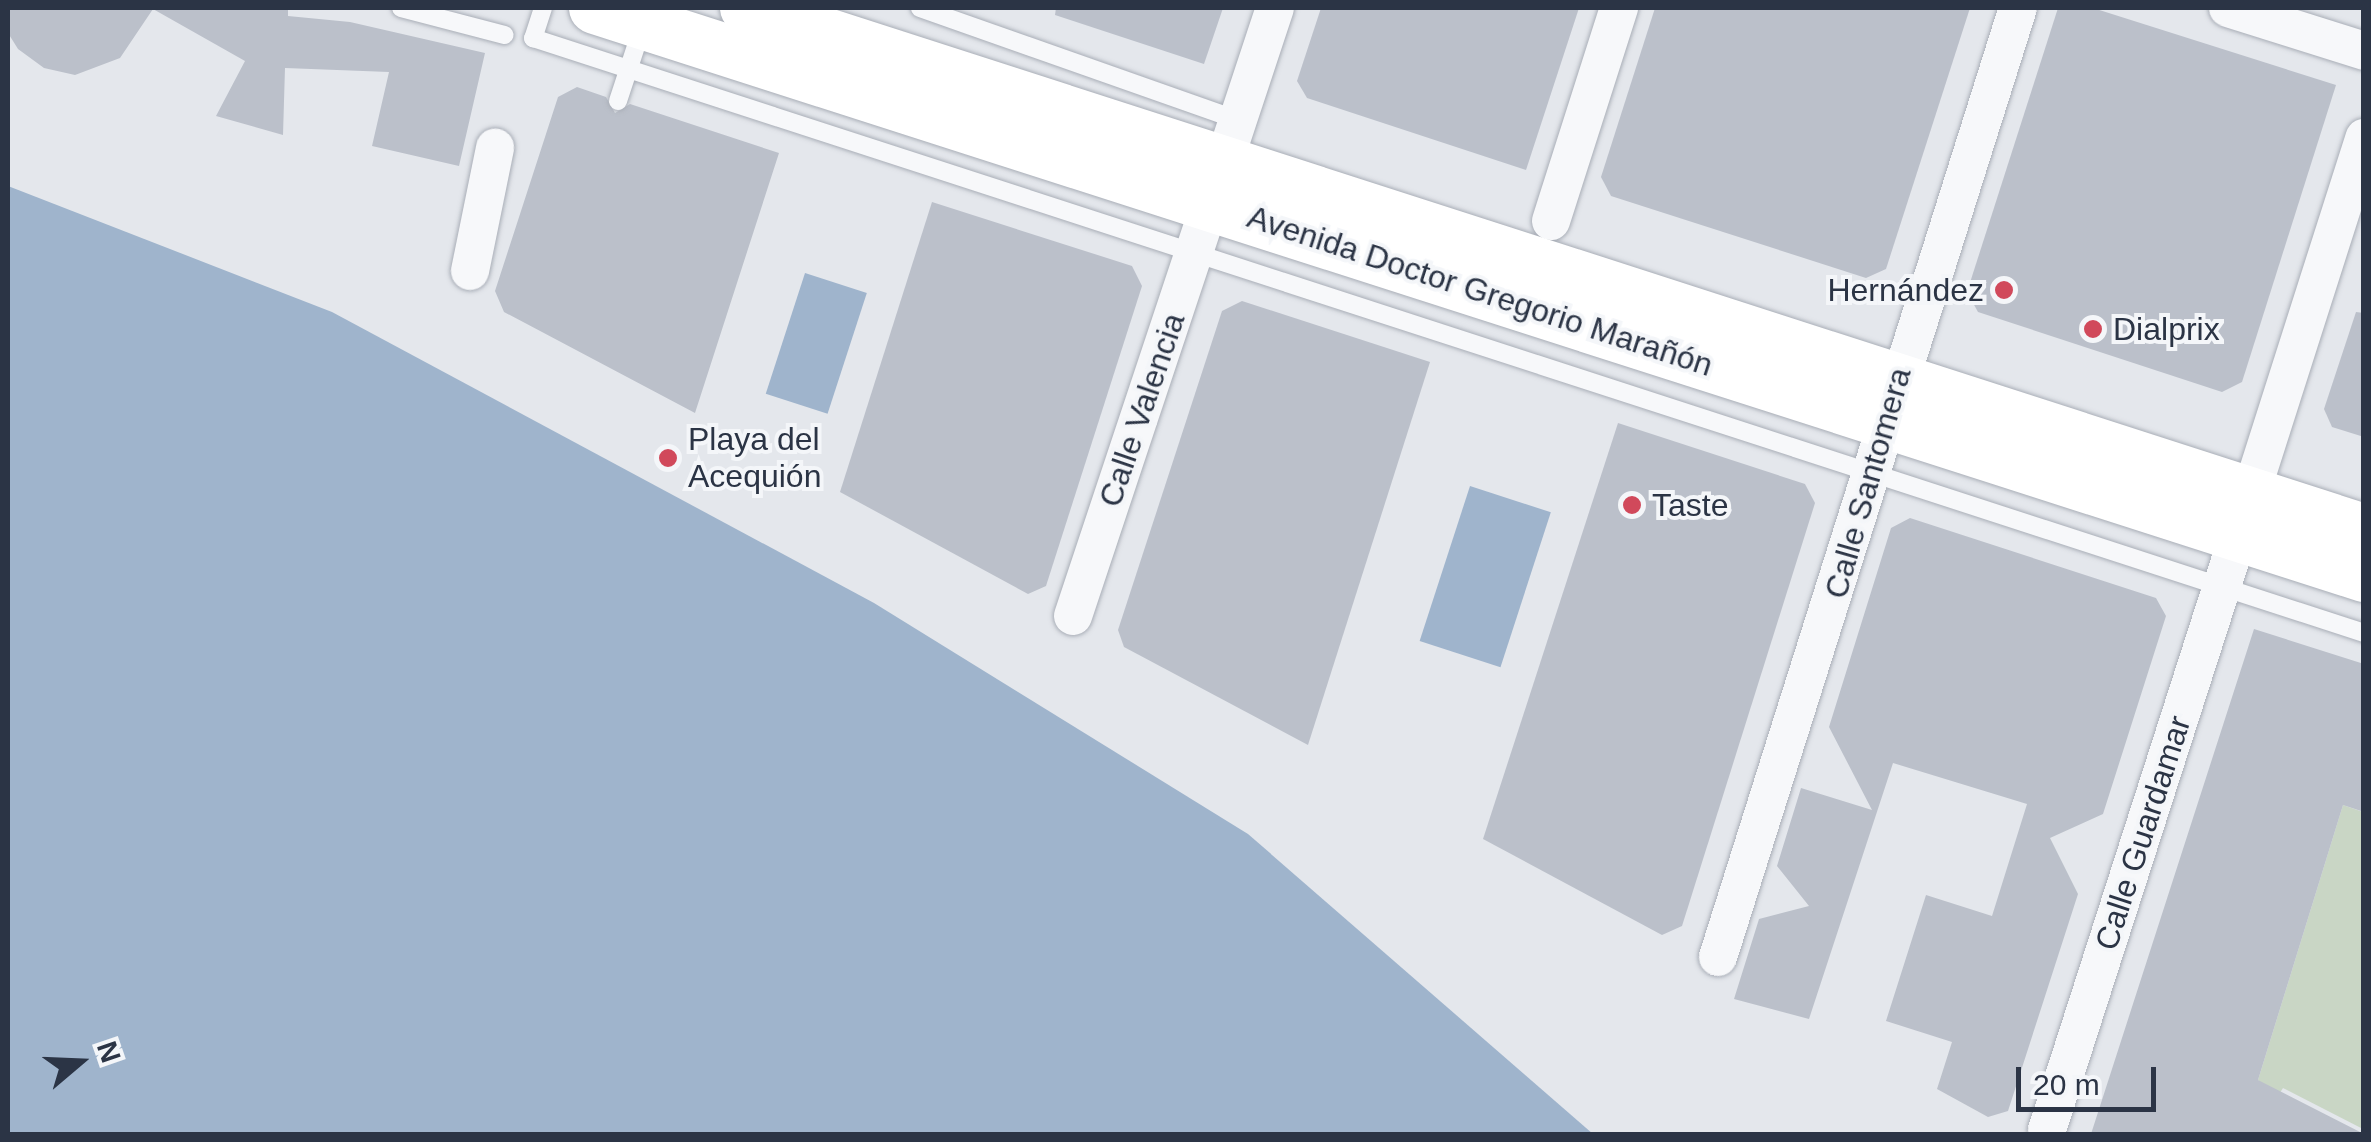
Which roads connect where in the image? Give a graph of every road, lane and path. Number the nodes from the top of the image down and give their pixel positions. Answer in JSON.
{"nodes":[{"id":1,"x":401,"y":8,"type":"edge"},
{"id":2,"x":542,"y":8,"type":"edge"},
{"id":3,"x":746,"y":8,"type":"edge"},
{"id":4,"x":920,"y":8,"type":"edge"},
{"id":5,"x":1275,"y":8,"type":"edge"},
{"id":6,"x":1619,"y":8,"type":"edge"},
{"id":7,"x":2018,"y":8,"type":"edge"},
{"id":8,"x":2228,"y":8,"type":"edge"},
{"id":9,"x":623,"y":32,"type":"edge"},
{"id":10,"x":505,"y":35,"type":"dead end"},
{"id":11,"x":2364,"y":51,"type":"edge"},
{"id":12,"x":618,"y":100,"type":"dead end"},
{"id":13,"x":2364,"y":138,"type":"edge"},
{"id":14,"x":495,"y":148,"type":"dead end"},
{"id":15,"x":1217,"y":184,"type":"junction"},
{"id":16,"x":1545,"y":242,"type":"junction"},
{"id":17,"x":470,"y":271,"type":"dead end"},
{"id":18,"x":1893,"y":402,"type":"junction"},
{"id":19,"x":1873,"y":476,"type":"junction"},
{"id":20,"x":2245,"y":515,"type":"junction"},
{"id":21,"x":2364,"y":530,"type":"edge"},
{"id":22,"x":2364,"y":576,"type":"edge"},
{"id":23,"x":2221,"y":588,"type":"junction"},
{"id":24,"x":1073,"y":616,"type":"dead end"},
{"id":25,"x":2364,"y":634,"type":"edge"},
{"id":26,"x":1718,"y":957,"type":"dead end"},
{"id":27,"x":2047,"y":1130,"type":"dead end"}],
"edges":[{"from":1,"to":10,"type":"lane"},
{"from":2,"to":9,"type":"lane"},
{"from":3,"to":15,"type":"street","name":"Avenida Doctor Gregorio Marañón"},
{"from":4,"to":15,"type":"lane"},
{"from":5,"to":15,"type":"street","name":"Calle Valencia"},
{"from":6,"to":16,"type":"street"},
{"from":7,"to":18,"type":"street","name":"Calle Santomera"},
{"from":8,"to":11,"type":"street"},
{"from":9,"to":12,"type":"lane"},
{"from":9,"to":15,"type":"street","name":"Avenida Doctor Gregorio Marañón"},
{"from":13,"to":20,"type":"street","name":"Calle Guardamar"},
{"from":14,"to":17,"type":"street"},
{"from":15,"to":16,"type":"street","name":"Avenida Doctor Gregorio Marañón"},
{"from":15,"to":18,"type":"street","name":"Avenida Doctor Gregorio Marañón"},
{"from":15,"to":19,"type":"lane"},
{"from":15,"to":24,"type":"street","name":"Calle Valencia"},
{"from":16,"to":18,"type":"street","name":"Avenida Doctor Gregorio Marañón"},
{"from":18,"to":19,"type":"street","name":"Calle Santomera"},
{"from":18,"to":20,"type":"street","name":"Avenida Doctor Gregorio Marañón"},
{"from":19,"to":23,"type":"lane"},
{"from":19,"to":26,"type":"street","name":"Calle Santomera"},
{"from":20,"to":21,"type":"street","name":"Avenida Doctor Gregorio Marañón"},
{"from":20,"to":22,"type":"street","name":"Avenida Doctor Gregorio Marañón"},
{"from":20,"to":23,"type":"street","name":"Calle Guardamar"},
{"from":23,"to":25,"type":"lane"},
{"from":23,"to":27,"type":"street","name":"Calle Guardamar"}]}
